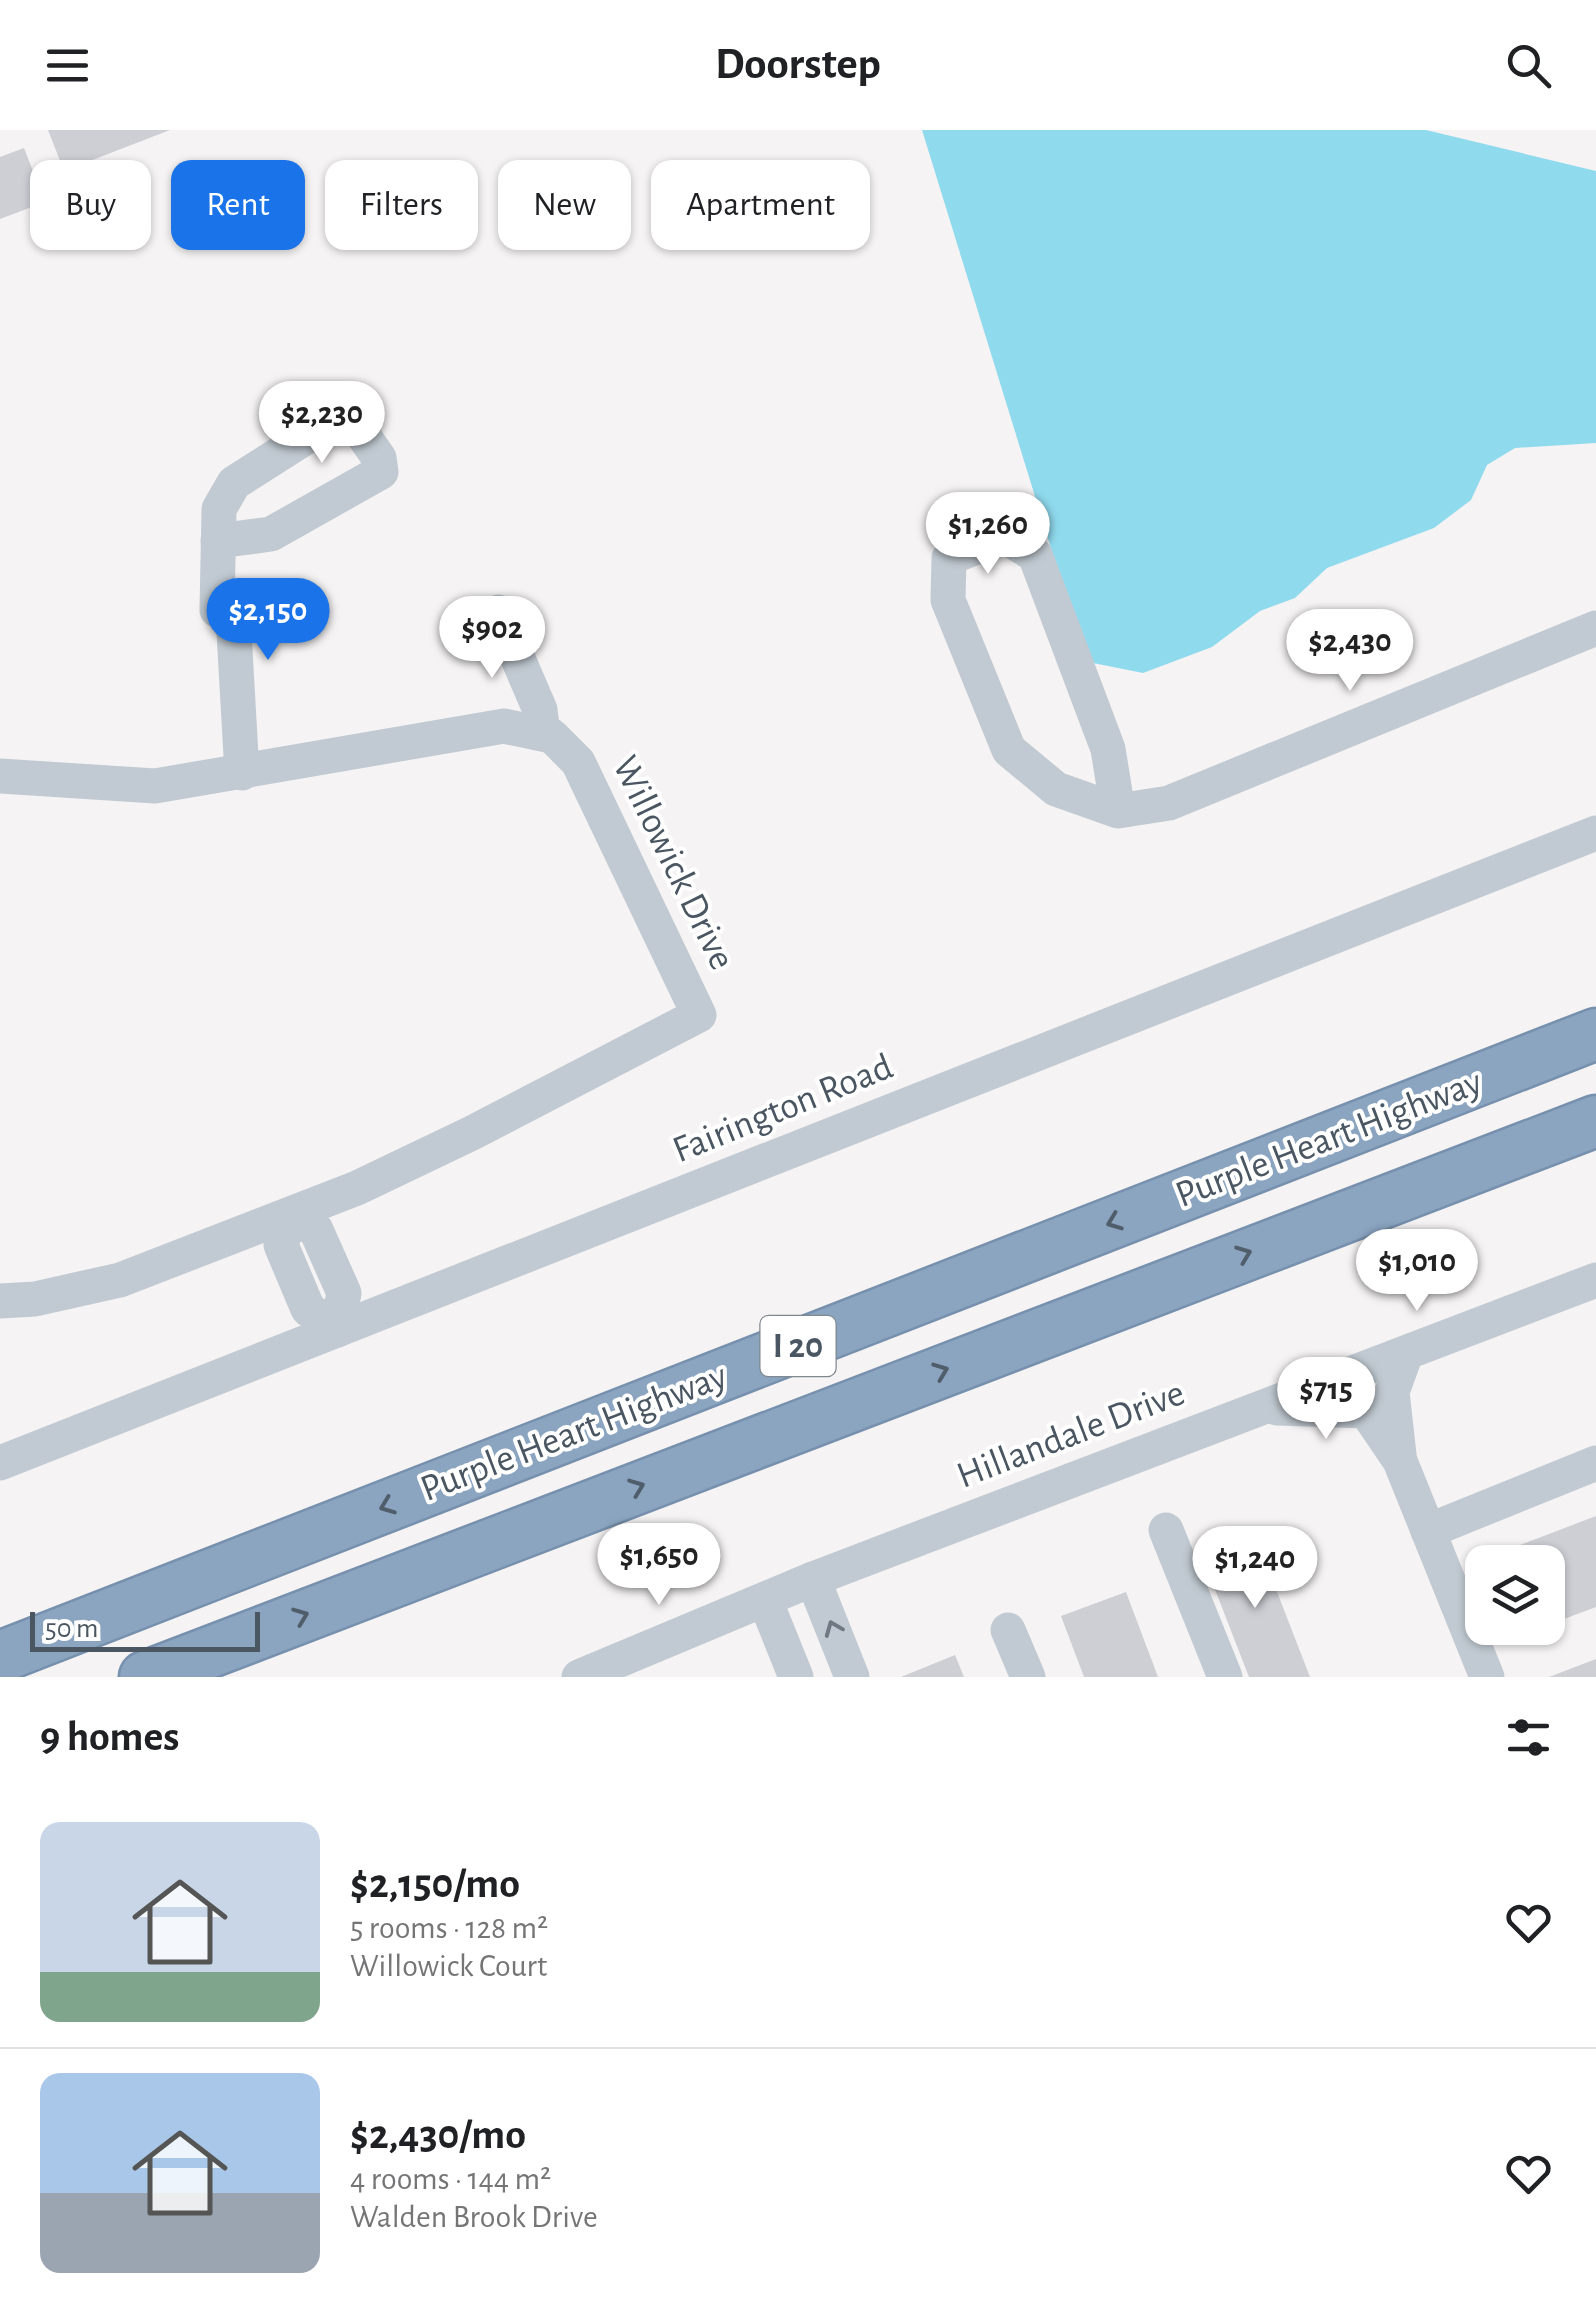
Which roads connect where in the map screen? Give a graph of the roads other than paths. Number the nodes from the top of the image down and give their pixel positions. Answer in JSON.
{"nodes":[{"id":1,"x":218,"y":540,"type":"dead end"},
{"id":2,"x":498,"y":612,"type":"dead end"},
{"id":3,"x":1596,"y":628,"type":"edge"},
{"id":4,"x":543,"y":734,"type":"junction"},
{"id":5,"x":242,"y":773,"type":"junction"},
{"id":6,"x":0,"y":776,"type":"edge"},
{"id":7,"x":1118,"y":811,"type":"junction"},
{"id":8,"x":1596,"y":833,"type":"edge"},
{"id":9,"x":1596,"y":1034,"type":"edge"},
{"id":10,"x":1596,"y":1121,"type":"edge"},
{"id":11,"x":290,"y":1215,"type":"junction"},
{"id":12,"x":1596,"y":1280,"type":"edge"},
{"id":13,"x":0,"y":1300,"type":"edge"},
{"id":14,"x":337,"y":1330,"type":"junction"},
{"id":15,"x":1406,"y":1352,"type":"junction"},
{"id":16,"x":1261,"y":1408,"type":"junction"},
{"id":17,"x":1400,"y":1461,"type":"junction"},
{"id":18,"x":1596,"y":1462,"type":"edge"},
{"id":19,"x":0,"y":1463,"type":"edge"},
{"id":20,"x":1166,"y":1530,"type":"dead end"},
{"id":21,"x":1428,"y":1531,"type":"junction"},
{"id":22,"x":813,"y":1579,"type":"junction"},
{"id":23,"x":765,"y":1600,"type":"junction"},
{"id":24,"x":1008,"y":1630,"type":"dead end"},
{"id":25,"x":0,"y":1657,"type":"edge"},
{"id":26,"x":145,"y":1677,"type":"edge"},
{"id":27,"x":579,"y":1677,"type":"edge"},
{"id":28,"x":796,"y":1677,"type":"edge"},
{"id":29,"x":852,"y":1677,"type":"edge"},
{"id":30,"x":1028,"y":1677,"type":"edge"},
{"id":31,"x":1225,"y":1677,"type":"edge"},
{"id":32,"x":1487,"y":1677,"type":"edge"}],
"edges":[{"from":1,"to":5,"type":"street"},
{"from":2,"to":4,"type":"street"},
{"from":3,"to":7,"type":"street"},
{"from":4,"to":5,"type":"street"},
{"from":4,"to":11,"type":"street","name":"Willowick Drive"},
{"from":5,"to":6,"type":"street"},
{"from":7,"to":7,"type":"street"},
{"from":8,"to":14,"type":"street","name":"Fairington Road"},
{"from":9,"to":25,"type":"highway","name":"Purple Heart Highway","number":"I 20","one_way":true},
{"from":26,"to":10,"type":"highway","name":"Purple Heart Highway","number":"I 20","one_way":true},
{"from":11,"to":13,"type":"street","name":"Willowick Drive"},
{"from":11,"to":14,"type":"street"},
{"from":12,"to":15,"type":"street","name":"Hillandale Drive"},
{"from":14,"to":19,"type":"street","name":"Fairington Road"},
{"from":15,"to":16,"type":"street","name":"Hillandale Drive"},
{"from":15,"to":17,"type":"street"},
{"from":16,"to":17,"type":"street"},
{"from":16,"to":22,"type":"street","name":"Hillandale Drive"},
{"from":17,"to":21,"type":"street"},
{"from":18,"to":21,"type":"street"},
{"from":20,"to":31,"type":"street"},
{"from":21,"to":32,"type":"street"},
{"from":22,"to":23,"type":"street","name":"Hillandale Drive"},
{"from":29,"to":22,"type":"street","one_way":true},
{"from":23,"to":27,"type":"street","name":"Hillandale Drive"},
{"from":23,"to":28,"type":"street"},
{"from":24,"to":30,"type":"street"}]}
